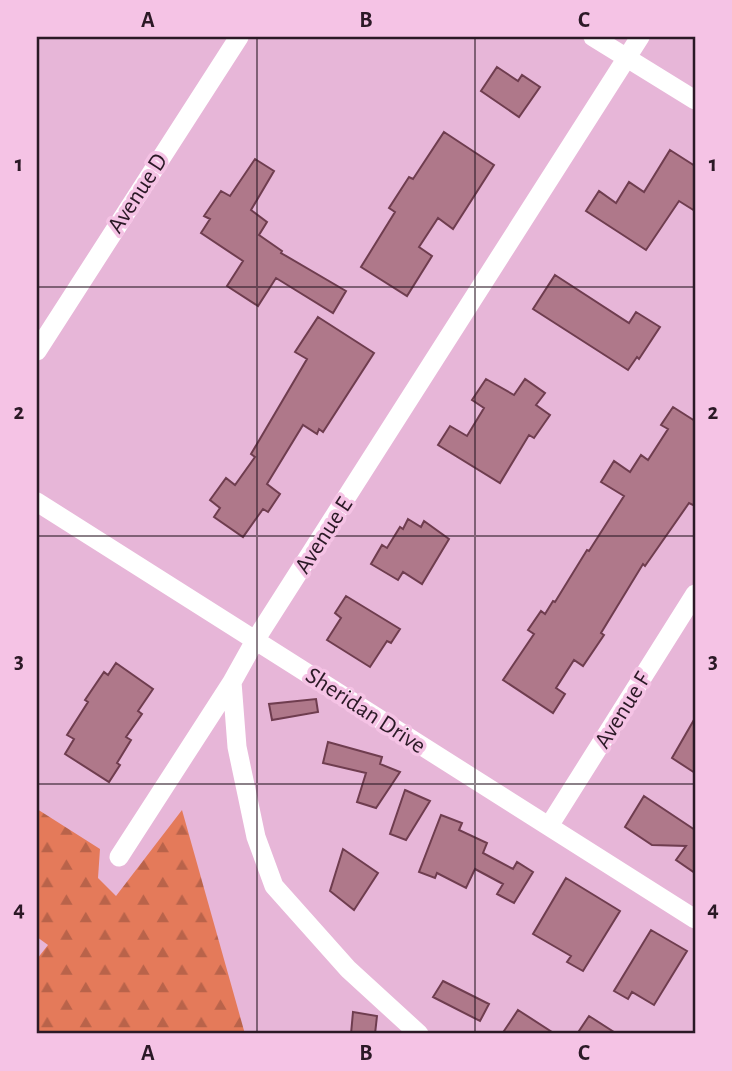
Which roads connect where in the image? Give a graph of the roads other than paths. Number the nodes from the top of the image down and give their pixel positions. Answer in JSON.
{"nodes":[{"id":1,"x":239,"y":37,"type":"edge"},
{"id":2,"x":593,"y":37,"type":"edge"},
{"id":3,"x":640,"y":37,"type":"edge"},
{"id":4,"x":627,"y":57,"type":"junction"},
{"id":5,"x":695,"y":100,"type":"edge"},
{"id":6,"x":37,"y":351,"type":"edge"},
{"id":7,"x":37,"y":502,"type":"edge"},
{"id":8,"x":695,"y":594,"type":"edge"},
{"id":9,"x":256,"y":639,"type":"junction"},
{"id":10,"x":232,"y":682,"type":"junction"},
{"id":11,"x":549,"y":826,"type":"junction"},
{"id":12,"x":120,"y":857,"type":"dead end"},
{"id":13,"x":695,"y":919,"type":"edge"},
{"id":14,"x":419,"y":1034,"type":"edge"}],
"edges":[{"from":1,"to":6,"type":"street","name":"Avenue D"},
{"from":2,"to":4,"type":"street"},
{"from":3,"to":4,"type":"street","name":"Avenue E"},
{"from":4,"to":5,"type":"street"},
{"from":4,"to":9,"type":"street","name":"Avenue E"},
{"from":7,"to":9,"type":"street","name":"Sheridan Drive"},
{"from":8,"to":11,"type":"street","name":"Avenue F"},
{"from":9,"to":10,"type":"street","name":"Avenue E"},
{"from":9,"to":11,"type":"street","name":"Sheridan Drive"},
{"from":10,"to":12,"type":"street","name":"Avenue E"},
{"from":10,"to":14,"type":"street"},
{"from":11,"to":13,"type":"street","name":"Sheridan Drive"}]}
